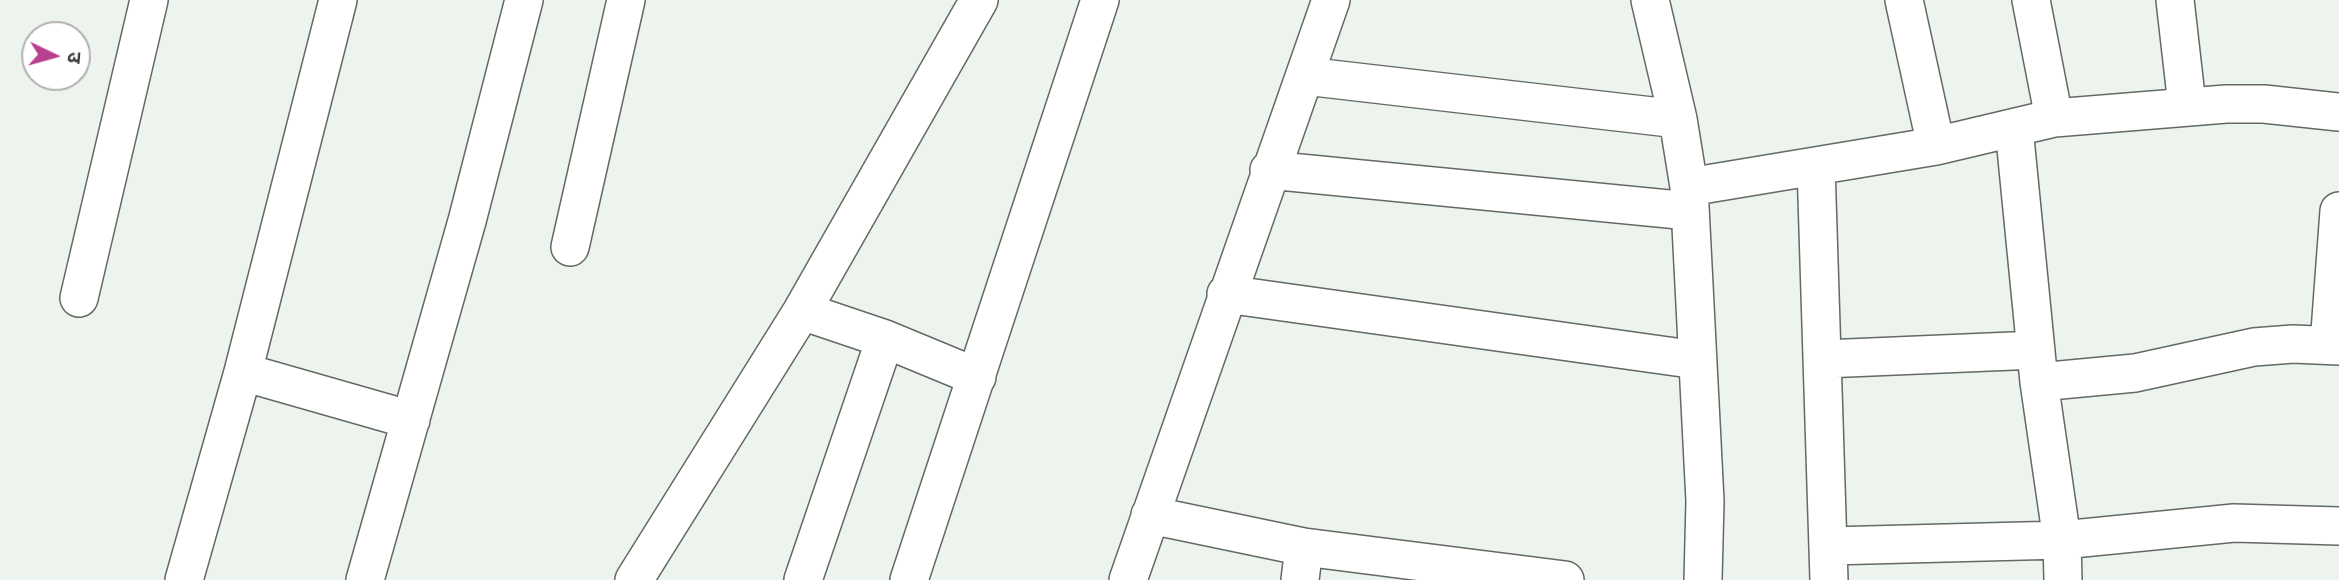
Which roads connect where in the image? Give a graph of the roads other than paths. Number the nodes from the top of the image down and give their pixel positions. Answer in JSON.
{"nodes":[{"id":1,"x":149,"y":0,"type":"edge"},
{"id":2,"x":338,"y":0,"type":"edge"},
{"id":3,"x":524,"y":0,"type":"edge"},
{"id":4,"x":626,"y":0,"type":"edge"},
{"id":5,"x":979,"y":0,"type":"edge"},
{"id":6,"x":1100,"y":0,"type":"edge"},
{"id":7,"x":1331,"y":0,"type":"edge"},
{"id":8,"x":1650,"y":0,"type":"edge"},
{"id":9,"x":1904,"y":0,"type":"edge"},
{"id":10,"x":2031,"y":0,"type":"edge"},
{"id":11,"x":2175,"y":0,"type":"edge"},
{"id":12,"x":1305,"y":76,"type":"junction"},
{"id":13,"x":2187,"y":105,"type":"junction"},
{"id":14,"x":2339,"y":112,"type":"edge"},
{"id":15,"x":2054,"y":118,"type":"junction"},
{"id":16,"x":1678,"y":119,"type":"junction"},
{"id":17,"x":2014,"y":128,"type":"junction"},
{"id":18,"x":1936,"y":146,"type":"junction"},
{"id":19,"x":1816,"y":166,"type":"junction"},
{"id":20,"x":1269,"y":170,"type":"junction"},
{"id":21,"x":1689,"y":199,"type":"junction"},
{"id":22,"x":2339,"y":211,"type":"edge"},
{"id":23,"x":570,"y":247,"type":"dead end"},
{"id":24,"x":1226,"y":294,"type":"junction"},
{"id":25,"x":79,"y":298,"type":"dead end"},
{"id":26,"x":802,"y":311,"type":"junction"},
{"id":27,"x":885,"y":339,"type":"junction"},
{"id":28,"x":2334,"y":346,"type":"edge"},
{"id":29,"x":1824,"y":359,"type":"junction"},
{"id":30,"x":1697,"y":360,"type":"junction"},
{"id":31,"x":2038,"y":366,"type":"junction"},
{"id":32,"x":243,"y":372,"type":"junction"},
{"id":33,"x":978,"y":377,"type":"junction"},
{"id":34,"x":411,"y":420,"type":"junction"},
{"id":35,"x":1150,"y":515,"type":"junction"},
{"id":36,"x":2339,"y":526,"type":"edge"},
{"id":37,"x":2062,"y":540,"type":"junction"},
{"id":38,"x":1302,"y":563,"type":"edge"},
{"id":39,"x":1829,"y":563,"type":"edge"},
{"id":40,"x":184,"y":580,"type":"edge"},
{"id":41,"x":365,"y":580,"type":"edge"},
{"id":42,"x":634,"y":580,"type":"edge"},
{"id":43,"x":803,"y":580,"type":"edge"},
{"id":44,"x":909,"y":580,"type":"edge"},
{"id":45,"x":1128,"y":580,"type":"edge"},
{"id":46,"x":1565,"y":580,"type":"edge"},
{"id":47,"x":1703,"y":580,"type":"edge"},
{"id":48,"x":2063,"y":580,"type":"edge"}],
"edges":[{"from":1,"to":25,"type":"street"},
{"from":2,"to":32,"type":"street"},
{"from":3,"to":34,"type":"street"},
{"from":4,"to":23,"type":"street"},
{"from":5,"to":26,"type":"street"},
{"from":6,"to":33,"type":"street"},
{"from":7,"to":12,"type":"street"},
{"from":8,"to":16,"type":"street"},
{"from":9,"to":18,"type":"street"},
{"from":10,"to":15,"type":"street"},
{"from":11,"to":13,"type":"street"},
{"from":12,"to":16,"type":"street"},
{"from":12,"to":20,"type":"street"},
{"from":13,"to":14,"type":"street"},
{"from":13,"to":15,"type":"street"},
{"from":15,"to":17,"type":"street"},
{"from":16,"to":21,"type":"street"},
{"from":17,"to":18,"type":"street"},
{"from":17,"to":31,"type":"street"},
{"from":18,"to":19,"type":"street"},
{"from":19,"to":21,"type":"street"},
{"from":19,"to":29,"type":"street"},
{"from":20,"to":21,"type":"street"},
{"from":20,"to":24,"type":"street"},
{"from":21,"to":30,"type":"street"},
{"from":22,"to":28,"type":"street"},
{"from":24,"to":30,"type":"street"},
{"from":24,"to":35,"type":"street"},
{"from":26,"to":27,"type":"street"},
{"from":26,"to":42,"type":"street"},
{"from":27,"to":33,"type":"street"},
{"from":27,"to":43,"type":"street"},
{"from":28,"to":31,"type":"street"},
{"from":29,"to":31,"type":"street"},
{"from":29,"to":39,"type":"street"},
{"from":30,"to":47,"type":"street"},
{"from":31,"to":37,"type":"street"},
{"from":32,"to":34,"type":"street"},
{"from":32,"to":40,"type":"street"},
{"from":33,"to":44,"type":"street"},
{"from":34,"to":41,"type":"street"},
{"from":35,"to":38,"type":"street"},
{"from":35,"to":45,"type":"street"},
{"from":36,"to":37,"type":"street"},
{"from":37,"to":39,"type":"street"},
{"from":37,"to":48,"type":"street"},
{"from":38,"to":46,"type":"street"}]}
